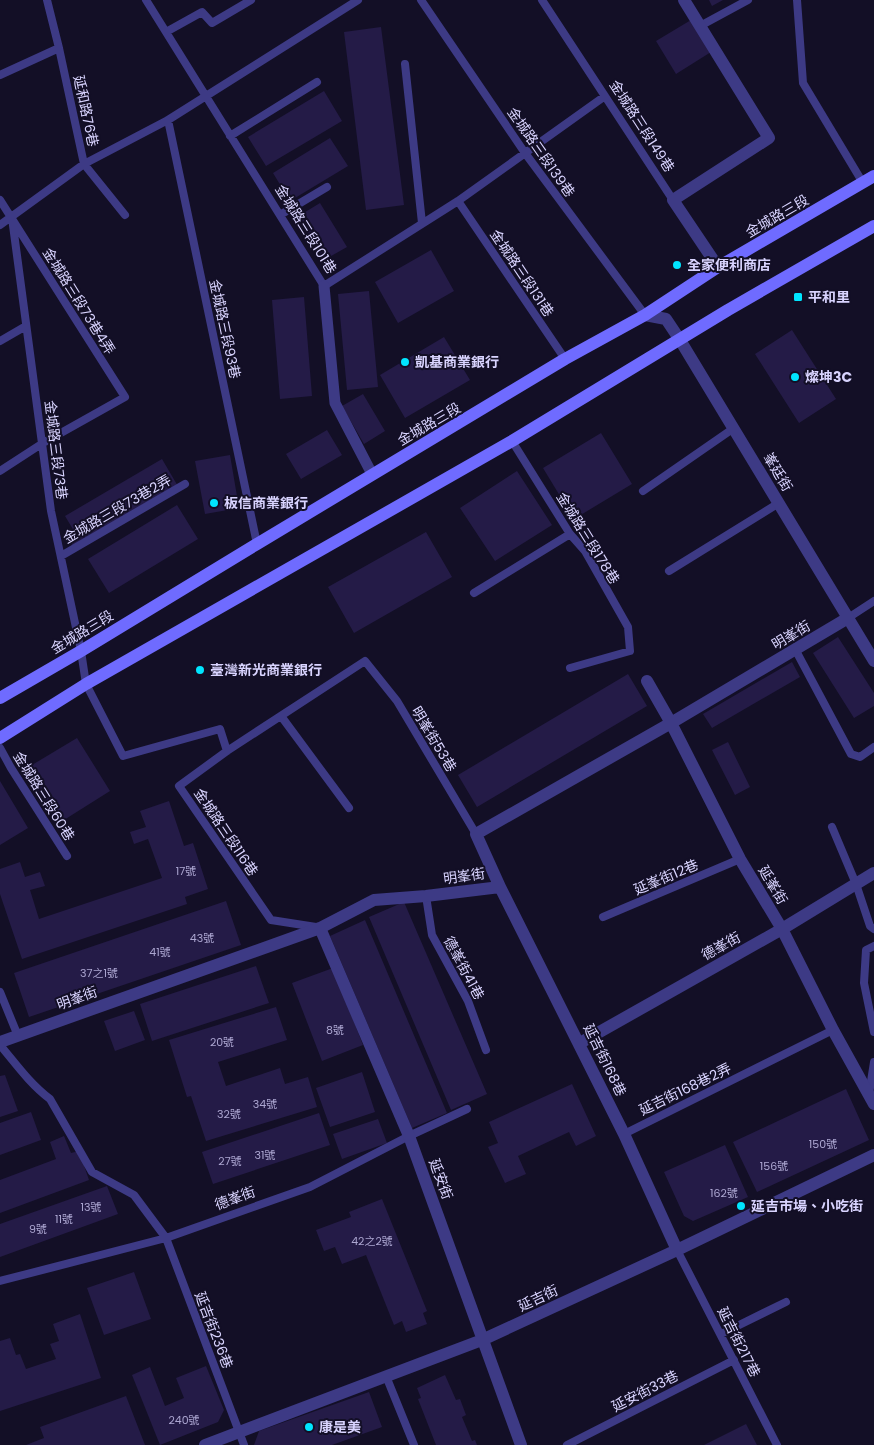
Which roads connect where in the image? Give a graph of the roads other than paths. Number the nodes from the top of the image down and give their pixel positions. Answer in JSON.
{"nodes":[{"id":1,"x":46,"y":0,"type":"edge"},
{"id":2,"x":146,"y":0,"type":"edge"},
{"id":3,"x":250,"y":0,"type":"edge"},
{"id":4,"x":358,"y":0,"type":"edge"},
{"id":5,"x":422,"y":0,"type":"edge"},
{"id":6,"x":542,"y":0,"type":"edge"},
{"id":7,"x":684,"y":0,"type":"edge"},
{"id":8,"x":748,"y":0,"type":"edge"},
{"id":9,"x":797,"y":0,"type":"edge"},
{"id":10,"x":700,"y":26,"type":"junction"},
{"id":11,"x":166,"y":32,"type":"junction"},
{"id":12,"x":60,"y":48,"type":"junction"},
{"id":13,"x":405,"y":64,"type":"dead end"},
{"id":14,"x":0,"y":75,"type":"edge"},
{"id":15,"x":317,"y":82,"type":"dead end"},
{"id":16,"x":205,"y":96,"type":"junction"},
{"id":17,"x":605,"y":96,"type":"junction"},
{"id":18,"x":168,"y":120,"type":"junction"},
{"id":19,"x":230,"y":136,"type":"junction"},
{"id":20,"x":525,"y":153,"type":"junction"},
{"id":21,"x":84,"y":164,"type":"junction"},
{"id":22,"x":869,"y":180,"type":"edge"},
{"id":23,"x":326,"y":187,"type":"dead end"},
{"id":24,"x":0,"y":200,"type":"edge"},
{"id":25,"x":673,"y":200,"type":"junction"},
{"id":26,"x":458,"y":201,"type":"junction"},
{"id":27,"x":125,"y":215,"type":"dead end"},
{"id":28,"x":280,"y":215,"type":"junction"},
{"id":29,"x":12,"y":218,"type":"junction"},
{"id":30,"x":422,"y":223,"type":"junction"},
{"id":31,"x":0,"y":225,"type":"edge"},
{"id":32,"x":874,"y":226,"type":"edge"},
{"id":33,"x":718,"y":267,"type":"junction"},
{"id":34,"x":324,"y":286,"type":"junction"},
{"id":35,"x":645,"y":315,"type":"junction"},
{"id":36,"x":26,"y":326,"type":"junction"},
{"id":37,"x":680,"y":340,"type":"junction"},
{"id":38,"x":0,"y":341,"type":"edge"},
{"id":39,"x":566,"y":359,"type":"junction"},
{"id":40,"x":734,"y":428,"type":"junction"},
{"id":41,"x":512,"y":440,"type":"junction"},
{"id":42,"x":43,"y":443,"type":"junction"},
{"id":43,"x":0,"y":471,"type":"edge"},
{"id":44,"x":372,"y":474,"type":"junction"},
{"id":45,"x":185,"y":484,"type":"dead end"},
{"id":46,"x":643,"y":490,"type":"dead end"},
{"id":47,"x":779,"y":503,"type":"junction"},
{"id":48,"x":570,"y":534,"type":"junction"},
{"id":49,"x":257,"y":544,"type":"junction"},
{"id":50,"x":61,"y":556,"type":"junction"},
{"id":51,"x":669,"y":572,"type":"dead end"},
{"id":52,"x":474,"y":593,"type":"dead end"},
{"id":53,"x":874,"y":601,"type":"edge"},
{"id":54,"x":848,"y":618,"type":"junction"},
{"id":55,"x":795,"y":649,"type":"junction"},
{"id":56,"x":81,"y":651,"type":"junction"},
{"id":57,"x":874,"y":660,"type":"edge"},
{"id":58,"x":570,"y":668,"type":"dead end"},
{"id":59,"x":647,"y":681,"type":"dead end"},
{"id":60,"x":86,"y":684,"type":"junction"},
{"id":61,"x":0,"y":698,"type":"edge"},
{"id":62,"x":281,"y":716,"type":"junction"},
{"id":63,"x":671,"y":723,"type":"junction"},
{"id":64,"x":0,"y":738,"type":"edge"},
{"id":65,"x":874,"y":747,"type":"edge"},
{"id":66,"x":0,"y":748,"type":"edge"},
{"id":67,"x":227,"y":751,"type":"junction"},
{"id":68,"x":349,"y":808,"type":"dead end"},
{"id":69,"x":832,"y":827,"type":"dead end"},
{"id":70,"x":476,"y":834,"type":"junction"},
{"id":71,"x":67,"y":856,"type":"dead end"},
{"id":72,"x":740,"y":859,"type":"junction"},
{"id":73,"x":874,"y":872,"type":"edge"},
{"id":74,"x":856,"y":884,"type":"junction"},
{"id":75,"x":500,"y":886,"type":"junction"},
{"id":76,"x":426,"y":896,"type":"junction"},
{"id":77,"x":603,"y":917,"type":"dead end"},
{"id":78,"x":320,"y":928,"type":"junction"},
{"id":79,"x":782,"y":929,"type":"junction"},
{"id":80,"x":874,"y":929,"type":"edge"},
{"id":81,"x":874,"y":946,"type":"edge"},
{"id":82,"x":0,"y":992,"type":"edge"},
{"id":83,"x":834,"y":1030,"type":"junction"},
{"id":84,"x":874,"y":1032,"type":"edge"},
{"id":85,"x":18,"y":1036,"type":"junction"},
{"id":86,"x":0,"y":1043,"type":"edge"},
{"id":87,"x":580,"y":1043,"type":"junction"},
{"id":88,"x":486,"y":1050,"type":"dead end"},
{"id":89,"x":874,"y":1062,"type":"edge"},
{"id":90,"x":871,"y":1099,"type":"edge"},
{"id":91,"x":468,"y":1109,"type":"dead end"},
{"id":92,"x":624,"y":1134,"type":"junction"},
{"id":93,"x":409,"y":1136,"type":"junction"},
{"id":94,"x":874,"y":1155,"type":"edge"},
{"id":95,"x":166,"y":1238,"type":"junction"},
{"id":96,"x":677,"y":1250,"type":"junction"},
{"id":97,"x":0,"y":1281,"type":"edge"},
{"id":98,"x":786,"y":1302,"type":"dead end"},
{"id":99,"x":721,"y":1334,"type":"junction"},
{"id":100,"x":482,"y":1340,"type":"junction"},
{"id":101,"x":734,"y":1360,"type":"junction"},
{"id":102,"x":386,"y":1376,"type":"junction"},
{"id":103,"x":240,"y":1432,"type":"junction"},
{"id":104,"x":205,"y":1445,"type":"edge"},
{"id":105,"x":244,"y":1445,"type":"edge"},
{"id":106,"x":414,"y":1445,"type":"edge"},
{"id":107,"x":521,"y":1445,"type":"edge"},
{"id":108,"x":567,"y":1445,"type":"edge"},
{"id":109,"x":777,"y":1445,"type":"edge"}],
"edges":[{"from":1,"to":12,"type":"lane","name":"延和路76巷"},
{"from":2,"to":11,"type":"lane","name":"金城路三段101巷"},
{"from":3,"to":11,"type":"lane"},
{"from":4,"to":16,"type":"lane"},
{"from":5,"to":20,"type":"lane","name":"金城路三段139巷"},
{"from":6,"to":17,"type":"lane","name":"金城路三段149巷"},
{"from":7,"to":10,"type":"street"},
{"from":8,"to":10,"type":"lane"},
{"from":9,"to":22,"type":"lane"},
{"from":10,"to":25,"type":"street"},
{"from":11,"to":16,"type":"lane","name":"金城路三段101巷"},
{"from":12,"to":14,"type":"lane"},
{"from":12,"to":21,"type":"lane","name":"延和路76巷"},
{"from":13,"to":30,"type":"lane"},
{"from":15,"to":19,"type":"lane"},
{"from":16,"to":18,"type":"lane"},
{"from":16,"to":19,"type":"lane","name":"金城路三段101巷"},
{"from":17,"to":20,"type":"lane"},
{"from":17,"to":25,"type":"lane","name":"金城路三段149巷"},
{"from":18,"to":21,"type":"lane"},
{"from":18,"to":49,"type":"lane","name":"金城路三段93巷"},
{"from":19,"to":28,"type":"lane","name":"金城路三段101巷"},
{"from":20,"to":26,"type":"lane"},
{"from":20,"to":35,"type":"lane","name":"金城路三段139巷"},
{"from":21,"to":27,"type":"lane","name":"延和路76巷"},
{"from":21,"to":29,"type":"lane"},
{"from":22,"to":33,"type":"main road","name":"金城路三段"},
{"from":23,"to":28,"type":"lane"},
{"from":24,"to":29,"type":"lane","name":"金城路三段73巷4弄"},
{"from":25,"to":33,"type":"street","name":"金城路三段149巷"},
{"from":26,"to":30,"type":"lane"},
{"from":26,"to":39,"type":"lane","name":"金城路三段131巷"},
{"from":28,"to":34,"type":"lane","name":"金城路三段101巷"},
{"from":29,"to":31,"type":"lane"},
{"from":29,"to":36,"type":"lane","name":"金城路三段73巷"},
{"from":29,"to":42,"type":"lane","name":"金城路三段73巷4弄"},
{"from":30,"to":34,"type":"lane"},
{"from":32,"to":37,"type":"main road"},
{"from":33,"to":35,"type":"main road","name":"金城路三段"},
{"from":34,"to":44,"type":"street","name":"金城路三段101巷"},
{"from":35,"to":37,"type":"street","name":"峯廷街"},
{"from":35,"to":39,"type":"main road","name":"金城路三段"},
{"from":36,"to":38,"type":"lane"},
{"from":36,"to":42,"type":"lane","name":"金城路三段73巷"},
{"from":37,"to":40,"type":"street","name":"峯廷街"},
{"from":37,"to":41,"type":"main road"},
{"from":39,"to":44,"type":"main road","name":"金城路三段"},
{"from":40,"to":46,"type":"lane"},
{"from":40,"to":47,"type":"street","name":"峯廷街"},
{"from":41,"to":48,"type":"lane","name":"金城路三段178巷"},
{"from":41,"to":60,"type":"main road"},
{"from":42,"to":43,"type":"lane"},
{"from":42,"to":50,"type":"lane","name":"金城路三段73巷"},
{"from":44,"to":49,"type":"main road","name":"金城路三段"},
{"from":45,"to":50,"type":"lane","name":"金城路三段73巷2弄"},
{"from":47,"to":51,"type":"lane"},
{"from":47,"to":54,"type":"street","name":"峯廷街"},
{"from":48,"to":52,"type":"lane"},
{"from":48,"to":58,"type":"lane","name":"金城路三段178巷"},
{"from":49,"to":56,"type":"main road","name":"金城路三段"},
{"from":50,"to":56,"type":"lane","name":"金城路三段73巷"},
{"from":53,"to":54,"type":"lane"},
{"from":54,"to":55,"type":"street","name":"明峯街"},
{"from":54,"to":57,"type":"street","name":"峯廷街"},
{"from":55,"to":63,"type":"street","name":"明峯街"},
{"from":55,"to":65,"type":"lane"},
{"from":56,"to":60,"type":"lane","name":"金城路三段73巷"},
{"from":56,"to":61,"type":"main road","name":"金城路三段"},
{"from":59,"to":63,"type":"street","name":"延峯街"},
{"from":60,"to":64,"type":"main road"},
{"from":60,"to":67,"type":"lane"},
{"from":62,"to":67,"type":"lane"},
{"from":62,"to":68,"type":"lane"},
{"from":62,"to":70,"type":"lane","name":"明峯街53巷"},
{"from":63,"to":70,"type":"street","name":"明峯街"},
{"from":63,"to":72,"type":"street","name":"延峯街"},
{"from":66,"to":71,"type":"lane","name":"金城路三段60巷"},
{"from":67,"to":78,"type":"lane","name":"金城路三段116巷"},
{"from":69,"to":74,"type":"lane"},
{"from":70,"to":75,"type":"street","name":"明峯街"},
{"from":72,"to":77,"type":"lane","name":"延峯街12巷"},
{"from":72,"to":79,"type":"street","name":"延峯街"},
{"from":73,"to":74,"type":"street","name":"德峯街"},
{"from":74,"to":79,"type":"street","name":"德峯街"},
{"from":74,"to":80,"type":"lane"},
{"from":75,"to":76,"type":"street","name":"明峯街"},
{"from":75,"to":87,"type":"street","name":"延吉街168巷"},
{"from":76,"to":78,"type":"street","name":"明峯街"},
{"from":76,"to":88,"type":"lane","name":"德峯街41巷"},
{"from":78,"to":85,"type":"street","name":"明峯街"},
{"from":78,"to":93,"type":"street","name":"延安街"},
{"from":79,"to":83,"type":"street","name":"延峯街"},
{"from":79,"to":87,"type":"street","name":"德峯街"},
{"from":81,"to":84,"type":"lane"},
{"from":82,"to":85,"type":"lane"},
{"from":83,"to":90,"type":"street","name":"延峯街"},
{"from":83,"to":92,"type":"lane","name":"延吉街168巷2弄"},
{"from":85,"to":86,"type":"street","name":"明峯街"},
{"from":86,"to":95,"type":"lane","name":"延吉街236巷"},
{"from":87,"to":92,"type":"street","name":"延吉街168巷"},
{"from":89,"to":90,"type":"lane"},
{"from":91,"to":93,"type":"lane","name":"德峯街"},
{"from":92,"to":96,"type":"street","name":"延吉街168巷"},
{"from":93,"to":95,"type":"lane","name":"德峯街"},
{"from":93,"to":100,"type":"street","name":"延安街"},
{"from":94,"to":96,"type":"street","name":"延吉街"},
{"from":95,"to":97,"type":"lane","name":"德峯街"},
{"from":95,"to":103,"type":"lane","name":"延吉街236巷"},
{"from":96,"to":99,"type":"lane","name":"延吉街217巷"},
{"from":96,"to":100,"type":"street","name":"延吉街"},
{"from":98,"to":99,"type":"lane"},
{"from":99,"to":101,"type":"lane","name":"延吉街217巷"},
{"from":100,"to":102,"type":"street","name":"延吉街"},
{"from":100,"to":107,"type":"street","name":"延安街"},
{"from":101,"to":108,"type":"lane","name":"延安街33巷"},
{"from":101,"to":109,"type":"lane","name":"延吉街217巷"},
{"from":102,"to":103,"type":"street","name":"延吉街"},
{"from":102,"to":106,"type":"lane"},
{"from":103,"to":104,"type":"street","name":"延吉街"},
{"from":103,"to":105,"type":"lane","name":"延吉街236巷"}]}
